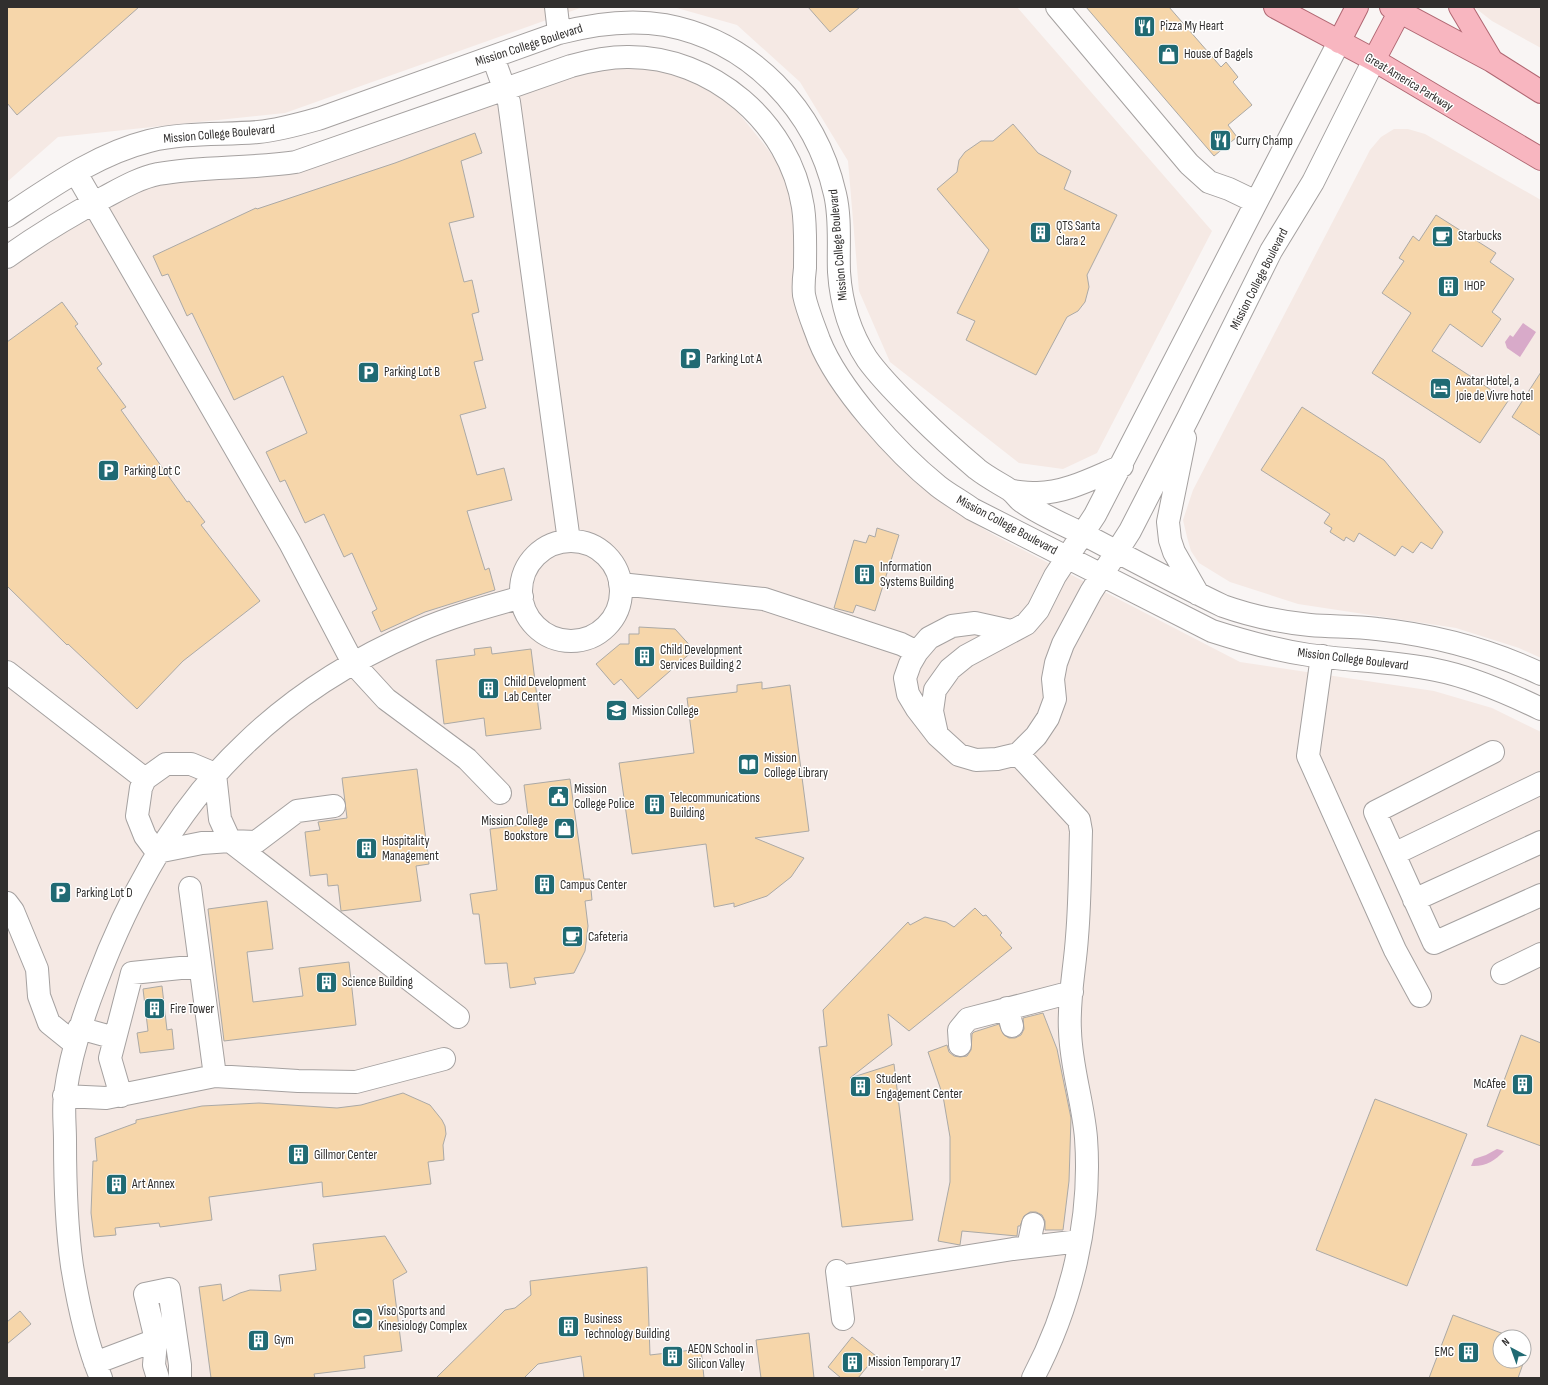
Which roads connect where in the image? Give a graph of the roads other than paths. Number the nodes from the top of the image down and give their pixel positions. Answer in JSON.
{"nodes":[{"id":1,"x":556,"y":7,"type":"edge"},
{"id":2,"x":1057,"y":7,"type":"edge"},
{"id":3,"x":1275,"y":7,"type":"edge"},
{"id":4,"x":1357,"y":7,"type":"edge"},
{"id":5,"x":1460,"y":7,"type":"edge"},
{"id":6,"x":1397,"y":9,"type":"edge"},
{"id":7,"x":559,"y":33,"type":"junction"},
{"id":8,"x":1339,"y":42,"type":"junction"},
{"id":9,"x":493,"y":57,"type":"junction"},
{"id":10,"x":1374,"y":60,"type":"junction"},
{"id":11,"x":1492,"y":61,"type":"junction"},
{"id":12,"x":505,"y":88,"type":"junction"},
{"id":13,"x":1541,"y":92,"type":"edge"},
{"id":14,"x":1541,"y":159,"type":"edge"},
{"id":15,"x":76,"y":173,"type":"junction"},
{"id":16,"x":1256,"y":202,"type":"junction"},
{"id":17,"x":93,"y":203,"type":"junction"},
{"id":18,"x":7,"y":216,"type":"edge"},
{"id":19,"x":7,"y":257,"type":"edge"},
{"id":20,"x":1188,"y":418,"type":"junction"},
{"id":21,"x":1122,"y":466,"type":"junction"},
{"id":22,"x":1012,"y":491,"type":"junction"},
{"id":23,"x":1083,"y":534,"type":"junction"},
{"id":24,"x":569,"y":541,"type":"junction"},
{"id":25,"x":1117,"y":552,"type":"junction"},
{"id":26,"x":1067,"y":557,"type":"junction"},
{"id":27,"x":1102,"y":575,"type":"junction"},
{"id":28,"x":620,"y":584,"type":"junction"},
{"id":29,"x":1198,"y":594,"type":"junction"},
{"id":30,"x":522,"y":597,"type":"junction"},
{"id":31,"x":1011,"y":631,"type":"junction"},
{"id":32,"x":917,"y":652,"type":"junction"},
{"id":33,"x":1322,"y":656,"type":"junction"},
{"id":34,"x":353,"y":663,"type":"junction"},
{"id":35,"x":7,"y":672,"type":"edge"},
{"id":36,"x":1541,"y":674,"type":"edge"},
{"id":37,"x":1541,"y":709,"type":"edge"},
{"id":38,"x":937,"y":735,"type":"junction"},
{"id":39,"x":1493,"y":752,"type":"dead end"},
{"id":40,"x":1018,"y":754,"type":"junction"},
{"id":41,"x":215,"y":774,"type":"junction"},
{"id":42,"x":145,"y":779,"type":"junction"},
{"id":43,"x":1541,"y":783,"type":"edge"},
{"id":44,"x":500,"y":793,"type":"dead end"},
{"id":45,"x":334,"y":806,"type":"dead end"},
{"id":46,"x":230,"y":841,"type":"junction"},
{"id":47,"x":1541,"y":842,"type":"edge"},
{"id":48,"x":157,"y":852,"type":"junction"},
{"id":49,"x":1394,"y":854,"type":"junction"},
{"id":50,"x":190,"y":888,"type":"dead end"},
{"id":51,"x":1541,"y":895,"type":"edge"},
{"id":52,"x":1414,"y":900,"type":"junction"},
{"id":53,"x":7,"y":903,"type":"edge"},
{"id":54,"x":1541,"y":954,"type":"edge"},
{"id":55,"x":200,"y":966,"type":"junction"},
{"id":56,"x":1502,"y":973,"type":"dead end"},
{"id":57,"x":1072,"y":992,"type":"junction"},
{"id":58,"x":1420,"y":996,"type":"dead end"},
{"id":59,"x":458,"y":1017,"type":"dead end"},
{"id":60,"x":77,"y":1036,"type":"junction"},
{"id":61,"x":115,"y":1038,"type":"junction"},
{"id":62,"x":960,"y":1044,"type":"dead end"},
{"id":63,"x":444,"y":1059,"type":"dead end"},
{"id":64,"x":215,"y":1076,"type":"junction"},
{"id":65,"x":64,"y":1096,"type":"junction"},
{"id":66,"x":121,"y":1096,"type":"junction"},
{"id":67,"x":1033,"y":1224,"type":"dead end"},
{"id":68,"x":1080,"y":1241,"type":"junction"},
{"id":69,"x":1028,"y":1247,"type":"junction"},
{"id":70,"x":843,"y":1319,"type":"dead end"},
{"id":71,"x":156,"y":1340,"type":"junction"},
{"id":72,"x":98,"y":1371,"type":"edge"},
{"id":73,"x":158,"y":1378,"type":"edge"},
{"id":74,"x":180,"y":1378,"type":"edge"},
{"id":75,"x":1033,"y":1378,"type":"edge"}],
"edges":[{"from":1,"to":7,"type":"street"},
{"from":2,"to":16,"type":"street"},
{"from":3,"to":8,"type":"main road","name":"Great America Parkway"},
{"from":4,"to":8,"type":"main road","name":"Mission College Boulevard"},
{"from":5,"to":11,"type":"main road"},
{"from":6,"to":10,"type":"main road","name":"Mission College Boulevard"},
{"from":6,"to":11,"type":"main road"},
{"from":7,"to":9,"type":"street","name":"Mission College Boulevard"},
{"from":7,"to":22,"type":"street","name":"Mission College Boulevard"},
{"from":8,"to":10,"type":"main road","name":"Great America Parkway"},
{"from":8,"to":16,"type":"street","name":"Mission College Boulevard"},
{"from":9,"to":12,"type":"street"},
{"from":9,"to":15,"type":"street","name":"Mission College Boulevard"},
{"from":10,"to":14,"type":"main road","name":"Great America Parkway"},
{"from":10,"to":20,"type":"street","name":"Mission College Boulevard"},
{"from":11,"to":13,"type":"main road"},
{"from":12,"to":17,"type":"street","name":"Mission College Boulevard"},
{"from":12,"to":24,"type":"street"},
{"from":12,"to":26,"type":"street","name":"Mission College Boulevard"},
{"from":15,"to":17,"type":"street"},
{"from":15,"to":18,"type":"street","name":"Mission College Boulevard"},
{"from":16,"to":21,"type":"street","name":"Mission College Boulevard"},
{"from":17,"to":19,"type":"street","name":"Mission College Boulevard"},
{"from":17,"to":34,"type":"street"},
{"from":20,"to":25,"type":"street","name":"Mission College Boulevard"},
{"from":20,"to":29,"type":"street"},
{"from":21,"to":22,"type":"street"},
{"from":21,"to":23,"type":"street","name":"Mission College Boulevard"},
{"from":22,"to":23,"type":"street","name":"Mission College Boulevard"},
{"from":23,"to":25,"type":"street","name":"Mission College Boulevard"},
{"from":23,"to":26,"type":"street","name":"Mission College Boulevard"},
{"from":24,"to":28,"type":"street"},
{"from":24,"to":30,"type":"street"},
{"from":25,"to":27,"type":"street","name":"Mission College Boulevard"},
{"from":25,"to":29,"type":"street","name":"Mission College Boulevard"},
{"from":26,"to":27,"type":"street","name":"Mission College Boulevard"},
{"from":26,"to":31,"type":"street"},
{"from":27,"to":33,"type":"street","name":"Mission College Boulevard"},
{"from":27,"to":40,"type":"street"},
{"from":28,"to":30,"type":"street"},
{"from":28,"to":32,"type":"street"},
{"from":29,"to":36,"type":"street","name":"Mission College Boulevard"},
{"from":30,"to":34,"type":"street"},
{"from":31,"to":32,"type":"street"},
{"from":31,"to":38,"type":"street"},
{"from":32,"to":38,"type":"street"},
{"from":33,"to":37,"type":"street","name":"Mission College Boulevard"},
{"from":33,"to":58,"type":"street"},
{"from":34,"to":41,"type":"street"},
{"from":34,"to":44,"type":"street"},
{"from":35,"to":42,"type":"street"},
{"from":38,"to":40,"type":"street"},
{"from":39,"to":49,"type":"street"},
{"from":40,"to":57,"type":"street"},
{"from":41,"to":42,"type":"street"},
{"from":41,"to":46,"type":"street"},
{"from":41,"to":48,"type":"street"},
{"from":42,"to":48,"type":"street"},
{"from":43,"to":49,"type":"street"},
{"from":45,"to":46,"type":"street"},
{"from":46,"to":48,"type":"street"},
{"from":46,"to":59,"type":"street"},
{"from":47,"to":52,"type":"street"},
{"from":48,"to":60,"type":"street"},
{"from":49,"to":52,"type":"street"},
{"from":50,"to":55,"type":"street"},
{"from":51,"to":52,"type":"street"},
{"from":53,"to":60,"type":"street"},
{"from":54,"to":56,"type":"street"},
{"from":55,"to":61,"type":"street"},
{"from":55,"to":64,"type":"street"},
{"from":57,"to":62,"type":"street"},
{"from":57,"to":68,"type":"street"},
{"from":60,"to":61,"type":"street"},
{"from":60,"to":65,"type":"street"},
{"from":61,"to":66,"type":"street"},
{"from":63,"to":64,"type":"street"},
{"from":64,"to":66,"type":"street"},
{"from":65,"to":66,"type":"street"},
{"from":65,"to":72,"type":"street"},
{"from":67,"to":69,"type":"street"},
{"from":68,"to":69,"type":"street"},
{"from":68,"to":75,"type":"street"},
{"from":69,"to":70,"type":"street"},
{"from":71,"to":72,"type":"street"},
{"from":71,"to":73,"type":"street"},
{"from":71,"to":74,"type":"street"}]}
